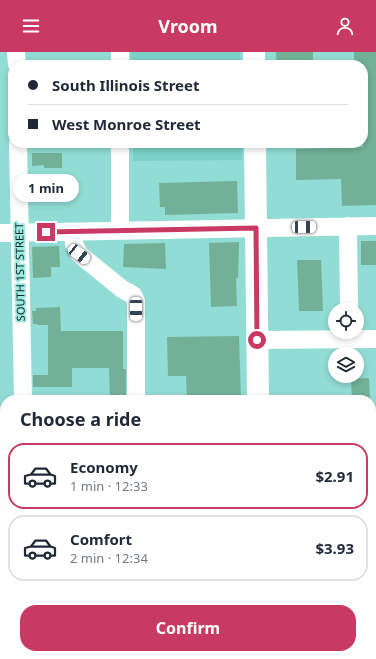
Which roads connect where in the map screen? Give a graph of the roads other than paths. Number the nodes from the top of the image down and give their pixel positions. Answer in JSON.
{"nodes":[{"id":1,"x":18,"y":148,"type":"edge"},
{"id":2,"x":120,"y":148,"type":"edge"},
{"id":3,"x":255,"y":148,"type":"edge"},
{"id":4,"x":348,"y":226,"type":"junction"},
{"id":5,"x":376,"y":226,"type":"edge"},
{"id":6,"x":256,"y":228,"type":"junction"},
{"id":7,"x":120,"y":231,"type":"junction"},
{"id":8,"x":73,"y":232,"type":"junction"},
{"id":9,"x":0,"y":233,"type":"edge"},
{"id":10,"x":20,"y":233,"type":"junction"},
{"id":11,"x":349,"y":303,"type":"edge"},
{"id":12,"x":328,"y":337,"type":"edge"},
{"id":13,"x":364,"y":338,"type":"edge"},
{"id":14,"x":376,"y":339,"type":"edge"},
{"id":15,"x":257,"y":340,"type":"junction"},
{"id":16,"x":22,"y":395,"type":"edge"},
{"id":17,"x":136,"y":395,"type":"edge"},
{"id":18,"x":258,"y":395,"type":"edge"}],
"edges":[{"from":1,"to":10,"type":"street","name":"SOUTH 1ST STREET"},
{"from":2,"to":7,"type":"street"},
{"from":3,"to":6,"type":"main road"},
{"from":4,"to":5,"type":"street"},
{"from":4,"to":6,"type":"street"},
{"from":4,"to":11,"type":"street"},
{"from":6,"to":7,"type":"street"},
{"from":6,"to":15,"type":"main road"},
{"from":7,"to":8,"type":"street"},
{"from":8,"to":10,"type":"street"},
{"from":8,"to":17,"type":"street"},
{"from":9,"to":10,"type":"street"},
{"from":10,"to":16,"type":"street","name":"SOUTH 1ST STREET"},
{"from":12,"to":15,"type":"street"},
{"from":13,"to":14,"type":"street"},
{"from":15,"to":18,"type":"main road"}]}
